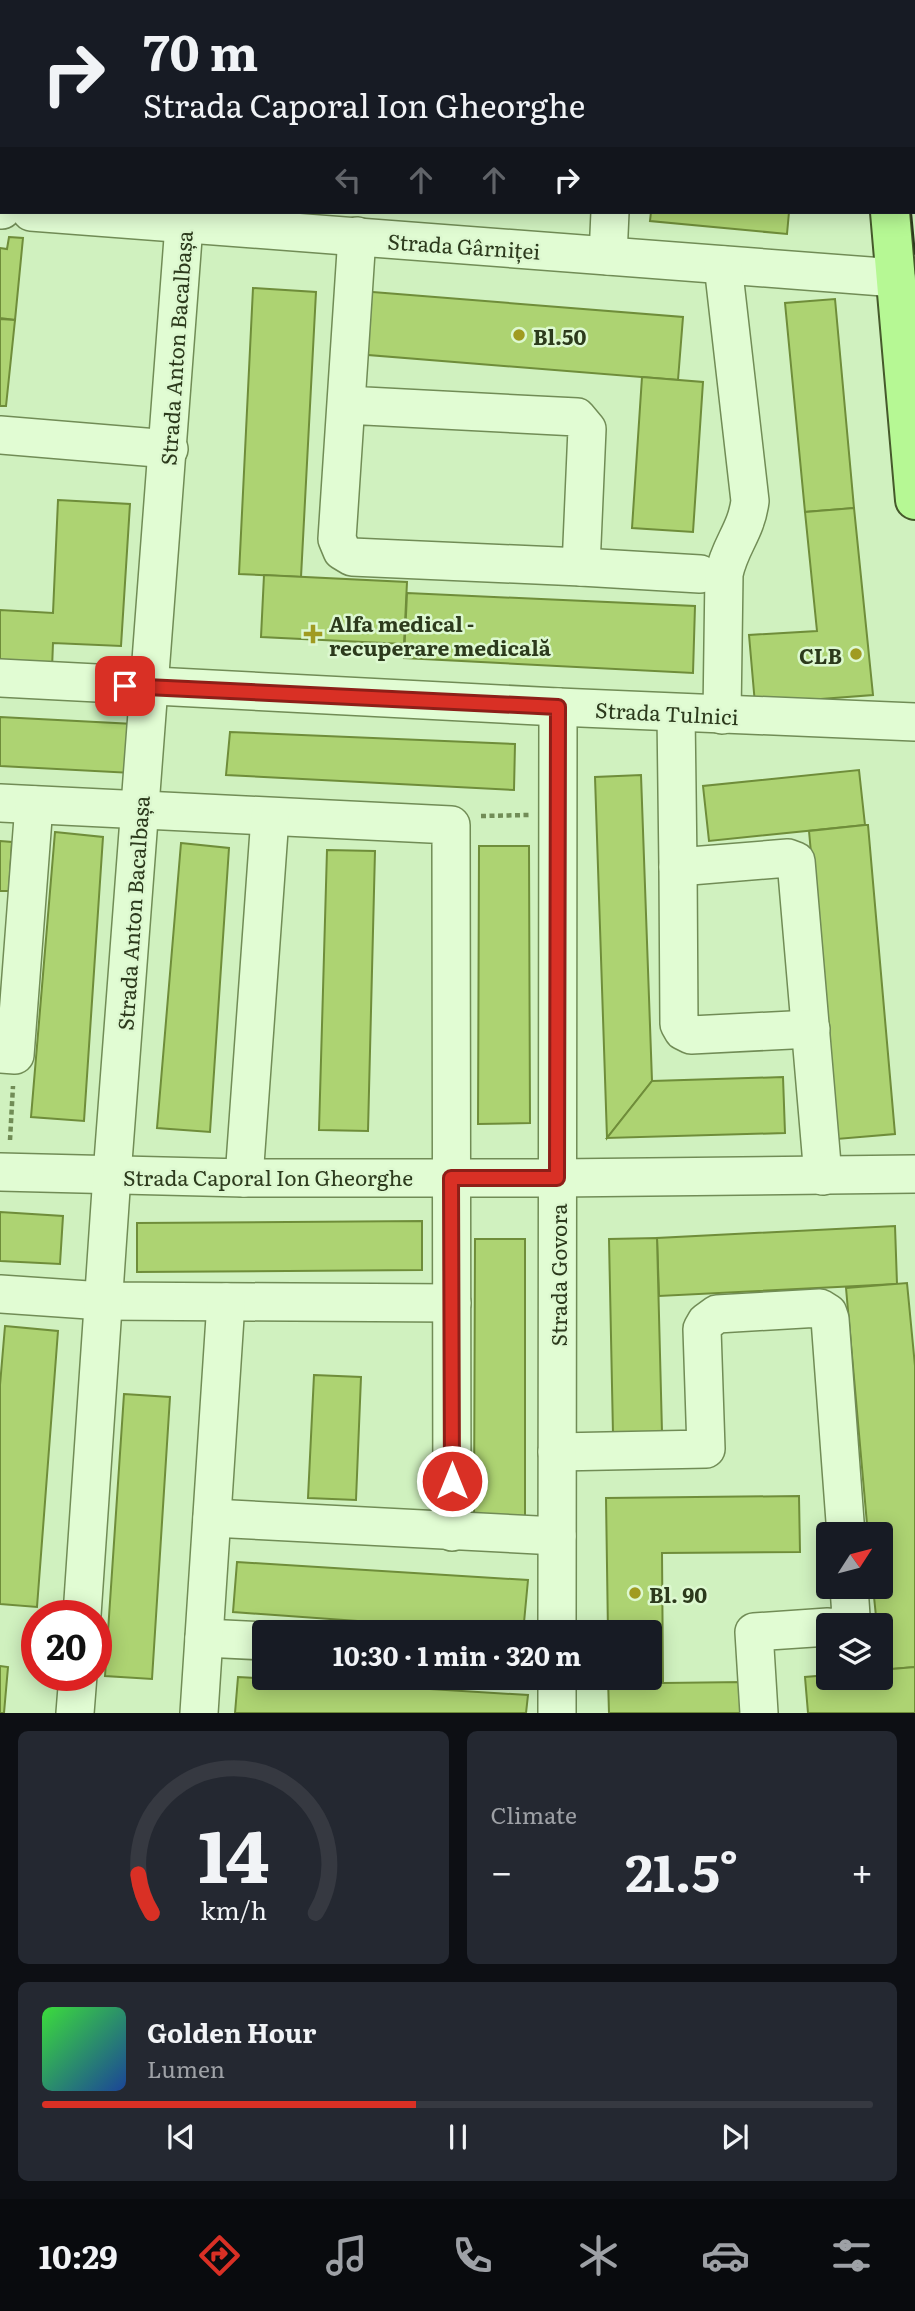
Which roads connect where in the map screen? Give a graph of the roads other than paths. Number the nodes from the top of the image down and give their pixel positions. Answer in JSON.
{"nodes":[{"id":1,"x":93,"y":214,"type":"edge"},
{"id":2,"x":610,"y":214,"type":"edge"},
{"id":3,"x":890,"y":214,"type":"edge"},
{"id":4,"x":185,"y":217,"type":"edge"},
{"id":5,"x":357,"y":236,"type":"junction"},
{"id":6,"x":608,"y":256,"type":"junction"},
{"id":7,"x":723,"y":265,"type":"junction"},
{"id":8,"x":896,"y":278,"type":"junction"},
{"id":9,"x":346,"y":405,"type":"junction"},
{"id":10,"x":0,"y":435,"type":"edge"},
{"id":11,"x":169,"y":449,"type":"junction"},
{"id":12,"x":915,"y":500,"type":"edge"},
{"id":13,"x":581,"y":567,"type":"junction"},
{"id":14,"x":700,"y":574,"type":"dead end"},
{"id":15,"x":0,"y":678,"type":"edge"},
{"id":16,"x":150,"y":688,"type":"junction"},
{"id":17,"x":558,"y":707,"type":"junction"},
{"id":18,"x":676,"y":713,"type":"junction"},
{"id":19,"x":722,"y":715,"type":"junction"},
{"id":20,"x":915,"y":722,"type":"edge"},
{"id":21,"x":17,"y":804,"type":"edge"},
{"id":22,"x":140,"y":811,"type":"junction"},
{"id":23,"x":270,"y":817,"type":"junction"},
{"id":24,"x":678,"y":867,"type":"junction"},
{"id":25,"x":811,"y":1029,"type":"junction"},
{"id":26,"x":8,"y":1055,"type":"edge"},
{"id":27,"x":4,"y":1172,"type":"edge"},
{"id":28,"x":915,"y":1174,"type":"edge"},
{"id":29,"x":112,"y":1175,"type":"junction"},
{"id":30,"x":823,"y":1176,"type":"junction"},
{"id":31,"x":244,"y":1178,"type":"junction"},
{"id":32,"x":451,"y":1178,"type":"junction"},
{"id":33,"x":557,"y":1178,"type":"junction"},
{"id":34,"x":0,"y":1294,"type":"edge"},
{"id":35,"x":103,"y":1301,"type":"junction"},
{"id":36,"x":226,"y":1301,"type":"junction"},
{"id":37,"x":452,"y":1303,"type":"junction"},
{"id":38,"x":557,"y":1452,"type":"junction"},
{"id":39,"x":212,"y":1518,"type":"junction"},
{"id":40,"x":845,"y":1522,"type":"edge"},
{"id":41,"x":452,"y":1531,"type":"junction"},
{"id":42,"x":557,"y":1536,"type":"junction"},
{"id":43,"x":83,"y":1600,"type":"edge"},
{"id":44,"x":557,"y":1620,"type":"edge"},
{"id":45,"x":816,"y":1628,"type":"edge"},
{"id":46,"x":204,"y":1637,"type":"junction"},
{"id":47,"x":252,"y":1641,"type":"edge"},
{"id":48,"x":556,"y":1690,"type":"edge"},
{"id":49,"x":77,"y":1691,"type":"edge"},
{"id":50,"x":75,"y":1713,"type":"edge"},
{"id":51,"x":199,"y":1713,"type":"edge"},
{"id":52,"x":556,"y":1713,"type":"edge"},
{"id":53,"x":759,"y":1713,"type":"edge"}],
"edges":[{"from":1,"to":4,"type":"street","name":"Strada Gârniței"},
{"from":2,"to":6,"type":"street"},
{"from":3,"to":8,"type":"main road"},
{"from":4,"to":5,"type":"street","name":"Strada Gârniței"},
{"from":4,"to":11,"type":"street","name":"Strada Anton Bacalbașa"},
{"from":5,"to":6,"type":"street","name":"Strada Gârniței"},
{"from":5,"to":9,"type":"street"},
{"from":6,"to":7,"type":"street","name":"Strada Gârniței"},
{"from":7,"to":8,"type":"street","name":"Strada Gârniței"},
{"from":7,"to":19,"type":"street"},
{"from":8,"to":12,"type":"main road"},
{"from":9,"to":13,"type":"street"},
{"from":9,"to":13,"type":"street"},
{"from":10,"to":11,"type":"street"},
{"from":11,"to":16,"type":"street","name":"Strada Anton Bacalbașa"},
{"from":13,"to":14,"type":"street"},
{"from":15,"to":16,"type":"street","name":"Strada Tulnici"},
{"from":16,"to":17,"type":"street","name":"Strada Tulnici"},
{"from":16,"to":22,"type":"street","name":"Strada Anton Bacalbașa"},
{"from":17,"to":18,"type":"street","name":"Strada Tulnici"},
{"from":17,"to":33,"type":"street","name":"Strada Govora"},
{"from":18,"to":19,"type":"street","name":"Strada Tulnici"},
{"from":18,"to":24,"type":"street"},
{"from":19,"to":20,"type":"street","name":"Strada Tulnici"},
{"from":21,"to":22,"type":"street"},
{"from":21,"to":26,"type":"street"},
{"from":22,"to":23,"type":"street"},
{"from":22,"to":29,"type":"street","name":"Strada Anton Bacalbașa"},
{"from":23,"to":31,"type":"street"},
{"from":23,"to":32,"type":"street"},
{"from":24,"to":25,"type":"street"},
{"from":24,"to":25,"type":"street"},
{"from":25,"to":30,"type":"street"},
{"from":27,"to":29,"type":"street","name":"Strada Caporal Ion Gheorghe"},
{"from":28,"to":30,"type":"street","name":"Strada Caporal Ion Gheorghe"},
{"from":29,"to":31,"type":"street","name":"Strada Caporal Ion Gheorghe"},
{"from":29,"to":35,"type":"street","name":"Strada Anton Bacalbașa"},
{"from":30,"to":33,"type":"street","name":"Strada Caporal Ion Gheorghe"},
{"from":31,"to":32,"type":"street","name":"Strada Caporal Ion Gheorghe"},
{"from":32,"to":33,"type":"street","name":"Strada Caporal Ion Gheorghe"},
{"from":32,"to":37,"type":"street"},
{"from":33,"to":38,"type":"street","name":"Strada Govora"},
{"from":34,"to":35,"type":"street"},
{"from":35,"to":36,"type":"street"},
{"from":35,"to":43,"type":"street","name":"Strada Anton Bacalbașa"},
{"from":36,"to":37,"type":"street"},
{"from":36,"to":39,"type":"street"},
{"from":37,"to":41,"type":"street"},
{"from":38,"to":40,"type":"street"},
{"from":38,"to":42,"type":"street","name":"Strada Govora"},
{"from":39,"to":41,"type":"street"},
{"from":39,"to":46,"type":"street"},
{"from":41,"to":42,"type":"street"},
{"from":42,"to":44,"type":"street","name":"Strada Govora"},
{"from":45,"to":53,"type":"street"},
{"from":46,"to":47,"type":"street"},
{"from":46,"to":51,"type":"street"},
{"from":48,"to":52,"type":"street"},
{"from":49,"to":50,"type":"street"}]}
